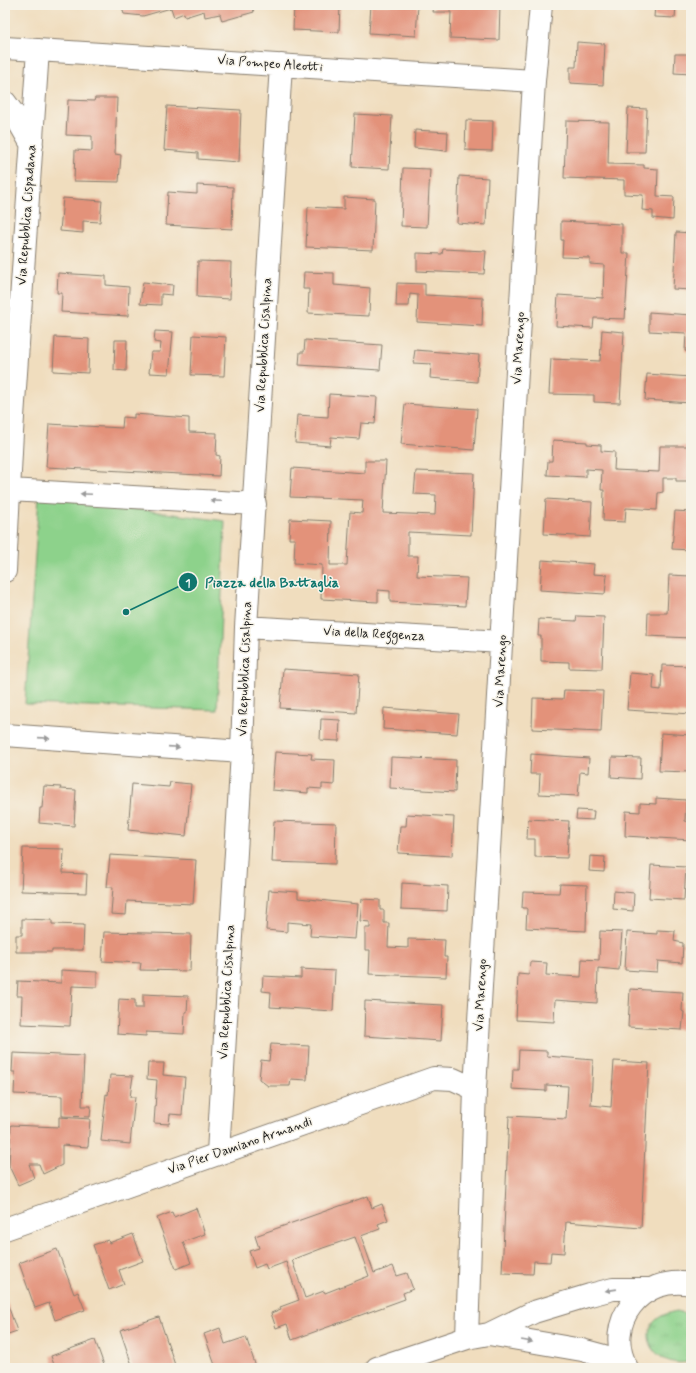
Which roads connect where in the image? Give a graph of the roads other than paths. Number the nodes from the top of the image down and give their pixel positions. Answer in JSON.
{"nodes":[{"id":1,"x":540,"y":5,"type":"edge"},
{"id":2,"x":5,"y":48,"type":"edge"},
{"id":3,"x":38,"y":50,"type":"junction"},
{"id":4,"x":281,"y":65,"type":"junction"},
{"id":5,"x":534,"y":81,"type":"junction"},
{"id":6,"x":5,"y":102,"type":"edge"},
{"id":7,"x":32,"y":145,"type":"junction"},
{"id":8,"x":9,"y":432,"type":"edge"},
{"id":9,"x":10,"y":490,"type":"junction"},
{"id":10,"x":254,"y":504,"type":"junction"},
{"id":11,"x":5,"y":571,"type":"edge"},
{"id":12,"x":246,"y":627,"type":"junction"},
{"id":13,"x":502,"y":642,"type":"junction"},
{"id":14,"x":5,"y":735,"type":"edge"},
{"id":15,"x":242,"y":752,"type":"junction"},
{"id":16,"x":476,"y":1089,"type":"junction"},
{"id":17,"x":218,"y":1153,"type":"junction"},
{"id":18,"x":5,"y":1229,"type":"edge"},
{"id":19,"x":691,"y":1267,"type":"edge"},
{"id":20,"x":683,"y":1283,"type":"edge"},
{"id":21,"x":650,"y":1289,"type":"junction"},
{"id":22,"x":489,"y":1334,"type":"junction"},
{"id":23,"x":468,"y":1338,"type":"junction"},
{"id":24,"x":625,"y":1364,"type":"edge"},
{"id":25,"x":377,"y":1368,"type":"edge"}],
"edges":[{"from":1,"to":5,"type":"street","name":"Via Marengo"},
{"from":2,"to":3,"type":"street","name":"Via Pompeo Aleotti"},
{"from":3,"to":4,"type":"street","name":"Via Pompeo Aleotti"},
{"from":3,"to":7,"type":"street","name":"Via Repubblica Cispadana"},
{"from":4,"to":5,"type":"street","name":"Via Pompeo Aleotti"},
{"from":4,"to":10,"type":"street","name":"Via Repubblica Cisalpina"},
{"from":5,"to":13,"type":"street","name":"Via Marengo"},
{"from":6,"to":7,"type":"street"},
{"from":7,"to":8,"type":"street","name":"Via Repubblica Cispadana"},
{"from":8,"to":9,"type":"street","name":"Via Repubblica Cispadana"},
{"from":10,"to":9,"type":"street","one_way":true},
{"from":9,"to":11,"type":"street","name":"Via Repubblica Cispadana"},
{"from":10,"to":12,"type":"street","name":"Via Repubblica Cisalpina"},
{"from":12,"to":13,"type":"street","name":"Via della Reggenza"},
{"from":12,"to":15,"type":"street","name":"Via Repubblica Cisalpina"},
{"from":13,"to":16,"type":"street","name":"Via Marengo"},
{"from":14,"to":15,"type":"street","one_way":true},
{"from":15,"to":17,"type":"street","name":"Via Repubblica Cisalpina"},
{"from":16,"to":17,"type":"street","name":"Via Pier Damiano Armandi"},
{"from":16,"to":23,"type":"street","name":"Via Marengo"},
{"from":17,"to":18,"type":"street","name":"Via Pier Damiano Armandi"},
{"from":19,"to":20,"type":"street"},
{"from":20,"to":21,"type":"street"},
{"from":21,"to":22,"type":"street","one_way":true},
{"from":21,"to":24,"type":"street"},
{"from":22,"to":23,"type":"street"},
{"from":22,"to":24,"type":"street","one_way":true},
{"from":23,"to":25,"type":"street"}]}
